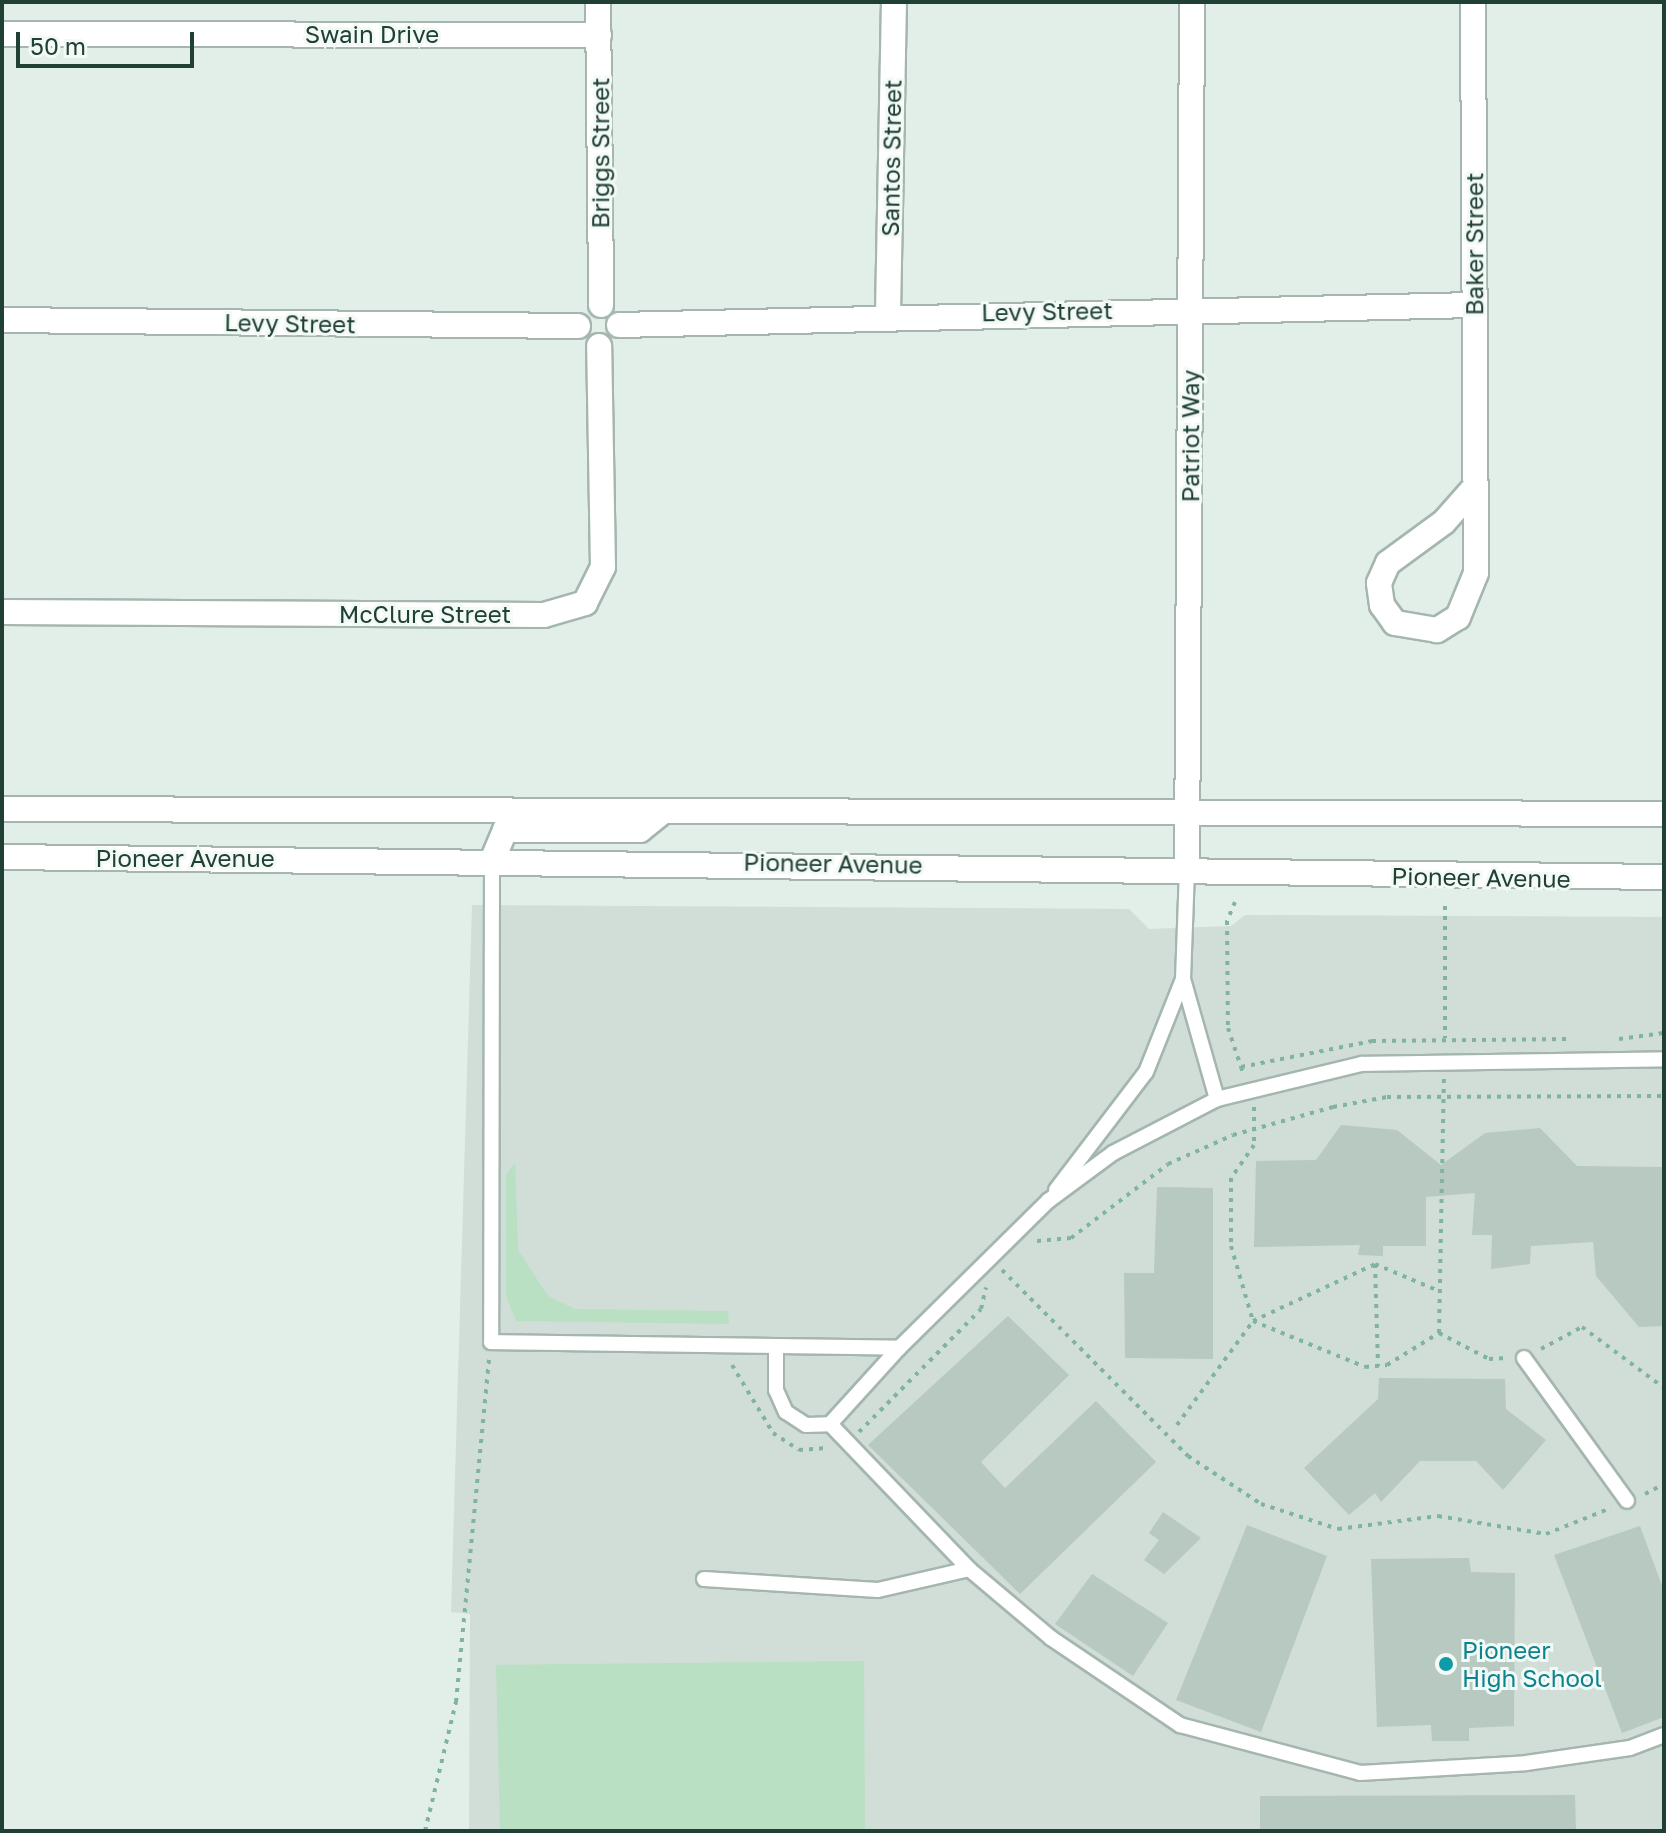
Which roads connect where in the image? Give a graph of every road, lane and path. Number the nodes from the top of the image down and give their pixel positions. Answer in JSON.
{"nodes":[{"id":1,"x":598,"y":2,"type":"edge"},
{"id":2,"x":894,"y":2,"type":"edge"},
{"id":3,"x":1192,"y":2,"type":"edge"},
{"id":4,"x":1473,"y":2,"type":"edge"},
{"id":5,"x":2,"y":34,"type":"edge"},
{"id":6,"x":599,"y":35,"type":"junction"},
{"id":7,"x":601,"y":305,"type":"junction"},
{"id":8,"x":1475,"y":305,"type":"junction"},
{"id":9,"x":1190,"y":310,"type":"junction"},
{"id":10,"x":888,"y":313,"type":"junction"},
{"id":11,"x":2,"y":320,"type":"edge"},
{"id":12,"x":619,"y":325,"type":"junction"},
{"id":13,"x":578,"y":326,"type":"junction"},
{"id":14,"x":599,"y":346,"type":"junction"},
{"id":15,"x":1475,"y":487,"type":"junction"},
{"id":16,"x":2,"y":612,"type":"edge"},
{"id":17,"x":2,"y":809,"type":"edge"},
{"id":18,"x":662,"y":812,"type":"junction"},
{"id":19,"x":1190,"y":814,"type":"junction"},
{"id":20,"x":1664,"y":814,"type":"edge"},
{"id":21,"x":2,"y":857,"type":"edge"},
{"id":22,"x":492,"y":861,"type":"junction"},
{"id":23,"x":1187,"y":870,"type":"junction"},
{"id":24,"x":1664,"y":877,"type":"edge"},
{"id":25,"x":1235,"y":902,"type":"dead end"},
{"id":26,"x":1445,"y":906,"type":"dead end"},
{"id":27,"x":1183,"y":979,"type":"junction"},
{"id":28,"x":1664,"y":1033,"type":"edge"},
{"id":29,"x":1445,"y":1039,"type":"junction"},
{"id":30,"x":1578,"y":1039,"type":"dead end"},
{"id":31,"x":1604,"y":1039,"type":"dead end"},
{"id":32,"x":1664,"y":1059,"type":"edge"},
{"id":33,"x":1445,"y":1062,"type":"junction"},
{"id":34,"x":1241,"y":1067,"type":"junction"},
{"id":35,"x":1249,"y":1089,"type":"junction"},
{"id":36,"x":1664,"y":1096,"type":"edge"},
{"id":37,"x":1217,"y":1099,"type":"junction"},
{"id":38,"x":1443,"y":1099,"type":"junction"},
{"id":39,"x":1259,"y":1128,"type":"junction"},
{"id":40,"x":1048,"y":1201,"type":"junction"},
{"id":41,"x":1030,"y":1247,"type":"dead end"},
{"id":42,"x":990,"y":1258,"type":"junction"},
{"id":43,"x":1012,"y":1264,"type":"dead end"},
{"id":44,"x":1375,"y":1264,"type":"junction"},
{"id":45,"x":1004,"y":1272,"type":"junction"},
{"id":46,"x":1439,"y":1291,"type":"junction"},
{"id":47,"x":1253,"y":1321,"type":"junction"},
{"id":48,"x":1439,"y":1333,"type":"junction"},
{"id":49,"x":491,"y":1342,"type":"junction"},
{"id":50,"x":776,"y":1346,"type":"junction"},
{"id":51,"x":899,"y":1348,"type":"junction"},
{"id":52,"x":1524,"y":1358,"type":"junction"},
{"id":53,"x":732,"y":1364,"type":"dead end"},
{"id":54,"x":1378,"y":1366,"type":"junction"},
{"id":55,"x":1664,"y":1388,"type":"edge"},
{"id":56,"x":830,"y":1424,"type":"junction"},
{"id":57,"x":1177,"y":1425,"type":"dead end"},
{"id":58,"x":847,"y":1441,"type":"junction"},
{"id":59,"x":1664,"y":1484,"type":"edge"},
{"id":60,"x":1627,"y":1501,"type":"junction"},
{"id":61,"x":969,"y":1569,"type":"junction"},
{"id":62,"x":704,"y":1579,"type":"dead end"},
{"id":63,"x":1664,"y":1735,"type":"edge"},
{"id":64,"x":425,"y":1831,"type":"edge"}],
"edges":[{"from":1,"to":6,"type":"street","name":"Briggs Street"},
{"from":2,"to":10,"type":"street","name":"Santos Street"},
{"from":3,"to":9,"type":"street","name":"Patriot Way"},
{"from":4,"to":8,"type":"street","name":"Baker Street"},
{"from":5,"to":6,"type":"street","name":"Swain Drive"},
{"from":6,"to":7,"type":"street","name":"Briggs Street"},
{"from":7,"to":12,"type":"street"},
{"from":7,"to":13,"type":"street"},
{"from":8,"to":9,"type":"street","name":"Levy Street"},
{"from":8,"to":15,"type":"street","name":"Baker Street"},
{"from":9,"to":10,"type":"street","name":"Levy Street"},
{"from":9,"to":19,"type":"street","name":"Patriot Way"},
{"from":10,"to":12,"type":"street","name":"Levy Street"},
{"from":11,"to":13,"type":"street","name":"Levy Street"},
{"from":12,"to":14,"type":"street"},
{"from":13,"to":14,"type":"street"},
{"from":14,"to":16,"type":"street","name":"McClure Street"},
{"from":15,"to":15,"type":"street","name":"Baker Street"},
{"from":17,"to":18,"type":"street","name":"Pioneer Avenue"},
{"from":18,"to":19,"type":"street","name":"Pioneer Avenue"},
{"from":18,"to":22,"type":"street"},
{"from":19,"to":20,"type":"street","name":"Pioneer Avenue"},
{"from":19,"to":23,"type":"street","name":"Patriot Way"},
{"from":21,"to":22,"type":"street","name":"Pioneer Avenue"},
{"from":22,"to":23,"type":"street","name":"Pioneer Avenue"},
{"from":22,"to":49,"type":"lane"},
{"from":23,"to":24,"type":"street","name":"Pioneer Avenue"},
{"from":23,"to":27,"type":"lane"},
{"from":25,"to":34,"type":"path"},
{"from":26,"to":29,"type":"path"},
{"from":27,"to":37,"type":"lane"},
{"from":27,"to":40,"type":"lane"},
{"from":28,"to":31,"type":"path"},
{"from":29,"to":30,"type":"path"},
{"from":29,"to":33,"type":"path"},
{"from":29,"to":34,"type":"path"},
{"from":32,"to":33,"type":"lane"},
{"from":33,"to":35,"type":"lane"},
{"from":33,"to":38,"type":"path"},
{"from":34,"to":35,"type":"path"},
{"from":35,"to":37,"type":"lane"},
{"from":35,"to":39,"type":"path"},
{"from":36,"to":38,"type":"path"},
{"from":37,"to":40,"type":"lane"},
{"from":38,"to":39,"type":"path"},
{"from":38,"to":46,"type":"path"},
{"from":39,"to":41,"type":"path"},
{"from":39,"to":47,"type":"path"},
{"from":40,"to":42,"type":"lane"},
{"from":42,"to":45,"type":"path"},
{"from":42,"to":51,"type":"lane"},
{"from":43,"to":45,"type":"path"},
{"from":44,"to":46,"type":"path"},
{"from":44,"to":47,"type":"path"},
{"from":44,"to":54,"type":"path"},
{"from":45,"to":58,"type":"path"},
{"from":45,"to":60,"type":"path"},
{"from":46,"to":48,"type":"path"},
{"from":47,"to":54,"type":"path"},
{"from":47,"to":57,"type":"path"},
{"from":48,"to":52,"type":"path"},
{"from":48,"to":54,"type":"path"},
{"from":49,"to":50,"type":"lane"},
{"from":49,"to":64,"type":"path"},
{"from":50,"to":51,"type":"lane"},
{"from":50,"to":56,"type":"lane"},
{"from":51,"to":56,"type":"lane"},
{"from":52,"to":55,"type":"path"},
{"from":52,"to":60,"type":"lane"},
{"from":53,"to":58,"type":"path"},
{"from":56,"to":58,"type":"lane"},
{"from":58,"to":61,"type":"lane"},
{"from":59,"to":60,"type":"path"},
{"from":61,"to":62,"type":"lane"},
{"from":61,"to":63,"type":"lane"}]}
